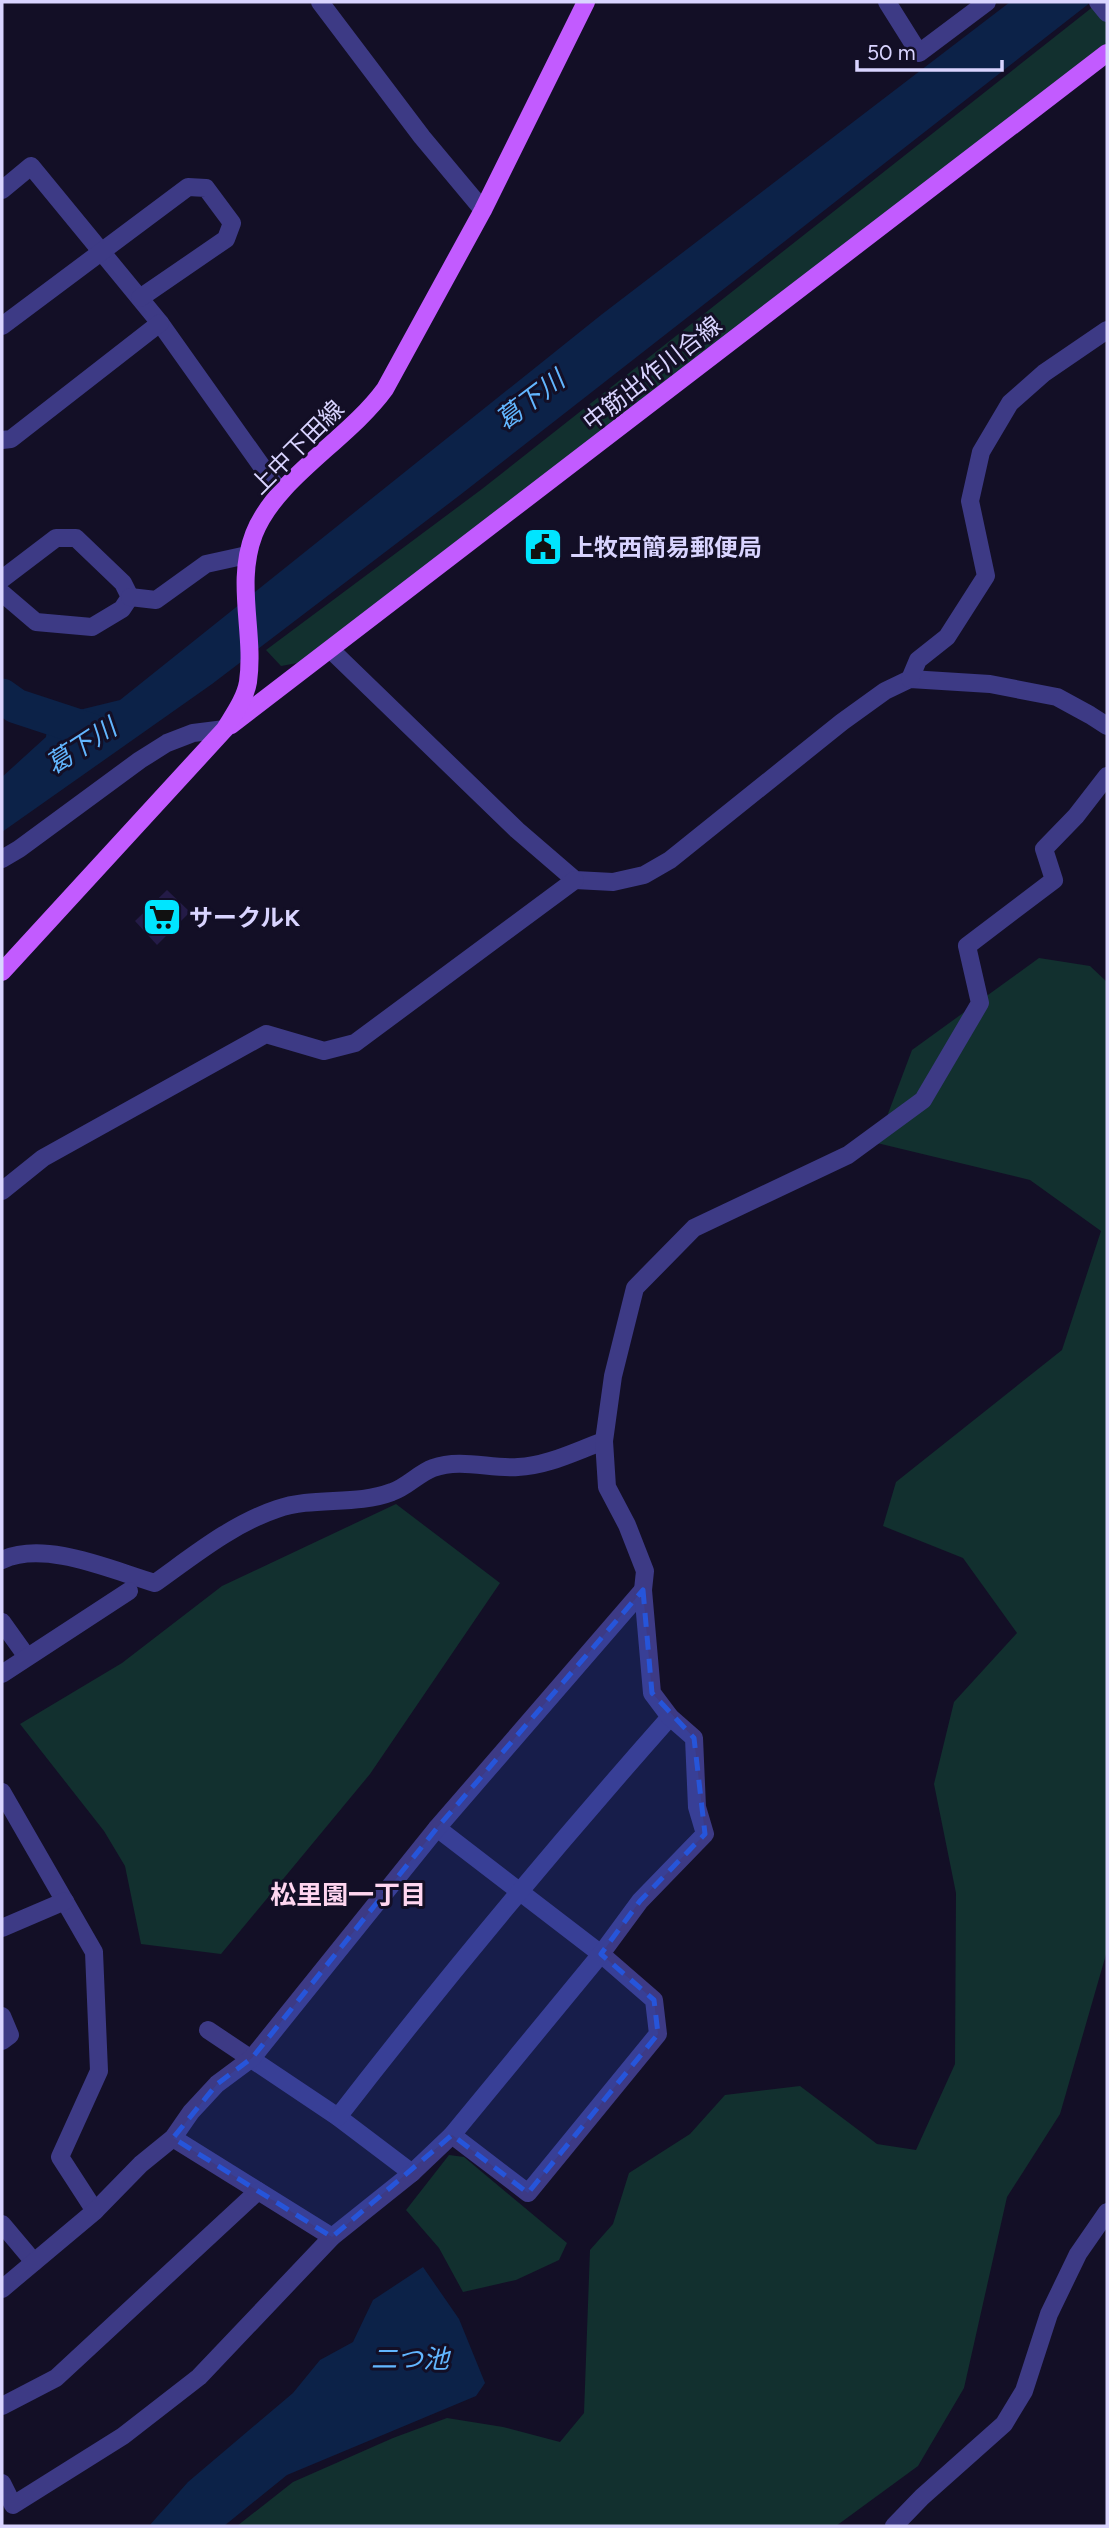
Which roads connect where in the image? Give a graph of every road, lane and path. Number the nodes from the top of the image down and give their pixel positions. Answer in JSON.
{"nodes":[{"id":1,"x":320,"y":2,"type":"edge"},
{"id":2,"x":586,"y":2,"type":"edge"},
{"id":3,"x":887,"y":2,"type":"edge"},
{"id":4,"x":987,"y":2,"type":"edge"},
{"id":5,"x":1098,"y":2,"type":"edge"},
{"id":6,"x":1107,"y":13,"type":"edge"},
{"id":7,"x":1107,"y":53,"type":"edge"},
{"id":8,"x":2,"y":190,"type":"edge"},
{"id":9,"x":483,"y":210,"type":"junction"},
{"id":10,"x":103,"y":251,"type":"junction"},
{"id":11,"x":139,"y":298,"type":"junction"},
{"id":12,"x":160,"y":323,"type":"junction"},
{"id":13,"x":2,"y":326,"type":"edge"},
{"id":14,"x":1107,"y":330,"type":"edge"},
{"id":15,"x":2,"y":440,"type":"edge"},
{"id":16,"x":280,"y":492,"type":"junction"},
{"id":17,"x":247,"y":555,"type":"junction"},
{"id":18,"x":2,"y":579,"type":"edge"},
{"id":19,"x":2,"y":593,"type":"edge"},
{"id":20,"x":130,"y":597,"type":"junction"},
{"id":21,"x":331,"y":650,"type":"junction"},
{"id":22,"x":910,"y":679,"type":"junction"},
{"id":23,"x":1107,"y":726,"type":"edge"},
{"id":24,"x":225,"y":729,"type":"junction"},
{"id":25,"x":1107,"y":776,"type":"edge"},
{"id":26,"x":2,"y":859,"type":"edge"},
{"id":27,"x":575,"y":880,"type":"junction"},
{"id":28,"x":2,"y":972,"type":"edge"},
{"id":29,"x":2,"y":1191,"type":"edge"},
{"id":30,"x":604,"y":1441,"type":"junction"},
{"id":31,"x":2,"y":1560,"type":"edge"},
{"id":32,"x":643,"y":1590,"type":"junction"},
{"id":33,"x":129,"y":1591,"type":"dead end"},
{"id":34,"x":2,"y":1622,"type":"edge"},
{"id":35,"x":27,"y":1657,"type":"junction"},
{"id":36,"x":2,"y":1674,"type":"edge"},
{"id":37,"x":670,"y":1717,"type":"junction"},
{"id":38,"x":2,"y":1793,"type":"edge"},
{"id":39,"x":437,"y":1828,"type":"junction"},
{"id":40,"x":520,"y":1892,"type":"junction"},
{"id":41,"x":65,"y":1901,"type":"junction"},
{"id":42,"x":2,"y":1928,"type":"edge"},
{"id":43,"x":601,"y":1954,"type":"junction"},
{"id":44,"x":2,"y":2016,"type":"edge"},
{"id":45,"x":208,"y":2030,"type":"dead end"},
{"id":46,"x":2,"y":2041,"type":"edge"},
{"id":47,"x":252,"y":2058,"type":"junction"},
{"id":48,"x":338,"y":2117,"type":"junction"},
{"id":49,"x":452,"y":2135,"type":"junction"},
{"id":50,"x":173,"y":2138,"type":"junction"},
{"id":51,"x":412,"y":2173,"type":"junction"},
{"id":52,"x":258,"y":2191,"type":"junction"},
{"id":53,"x":95,"y":2211,"type":"junction"},
{"id":54,"x":1107,"y":2212,"type":"edge"},
{"id":55,"x":2,"y":2224,"type":"edge"},
{"id":56,"x":332,"y":2237,"type":"junction"},
{"id":57,"x":34,"y":2262,"type":"junction"},
{"id":58,"x":2,"y":2289,"type":"edge"},
{"id":59,"x":2,"y":2406,"type":"edge"},
{"id":60,"x":2,"y":2483,"type":"edge"},
{"id":61,"x":894,"y":2526,"type":"edge"}],
"edges":[{"from":1,"to":9,"type":"street"},
{"from":2,"to":9,"type":"main road","name":"上中下田線"},
{"from":3,"to":4,"type":"street"},
{"from":5,"to":6,"type":"street"},
{"from":7,"to":21,"type":"main road","name":"中筋出作川合線"},
{"from":8,"to":10,"type":"street"},
{"from":9,"to":16,"type":"main road","name":"上中下田線"},
{"from":10,"to":11,"type":"street"},
{"from":10,"to":11,"type":"street"},
{"from":10,"to":13,"type":"street"},
{"from":11,"to":12,"type":"street"},
{"from":12,"to":15,"type":"street"},
{"from":12,"to":16,"type":"street"},
{"from":14,"to":22,"type":"street"},
{"from":16,"to":17,"type":"main road","name":"上中下田線"},
{"from":17,"to":20,"type":"street"},
{"from":17,"to":24,"type":"main road","name":"上中下田線"},
{"from":18,"to":20,"type":"street"},
{"from":19,"to":20,"type":"street"},
{"from":21,"to":24,"type":"main road","name":"中筋出作川合線"},
{"from":21,"to":27,"type":"street"},
{"from":22,"to":23,"type":"street"},
{"from":22,"to":27,"type":"street"},
{"from":24,"to":26,"type":"street"},
{"from":24,"to":28,"type":"main road","name":"上中下田線"},
{"from":25,"to":30,"type":"street"},
{"from":27,"to":29,"type":"street"},
{"from":30,"to":31,"type":"street"},
{"from":30,"to":32,"type":"street"},
{"from":32,"to":37,"type":"street"},
{"from":32,"to":39,"type":"street"},
{"from":33,"to":35,"type":"street"},
{"from":34,"to":35,"type":"street"},
{"from":35,"to":36,"type":"street"},
{"from":37,"to":40,"type":"street"},
{"from":37,"to":43,"type":"street"},
{"from":38,"to":41,"type":"street"},
{"from":39,"to":40,"type":"street"},
{"from":39,"to":47,"type":"street"},
{"from":40,"to":43,"type":"street"},
{"from":40,"to":48,"type":"street"},
{"from":41,"to":42,"type":"street"},
{"from":41,"to":53,"type":"street"},
{"from":43,"to":49,"type":"street"},
{"from":43,"to":49,"type":"street"},
{"from":44,"to":46,"type":"street"},
{"from":45,"to":47,"type":"street"},
{"from":47,"to":48,"type":"street"},
{"from":47,"to":50,"type":"street"},
{"from":48,"to":51,"type":"street"},
{"from":49,"to":51,"type":"street"},
{"from":50,"to":52,"type":"street"},
{"from":50,"to":53,"type":"street"},
{"from":51,"to":56,"type":"street"},
{"from":52,"to":56,"type":"street"},
{"from":52,"to":59,"type":"street"},
{"from":53,"to":57,"type":"street"},
{"from":54,"to":61,"type":"street"},
{"from":55,"to":57,"type":"street"},
{"from":56,"to":60,"type":"street"},
{"from":57,"to":58,"type":"street"}]}
